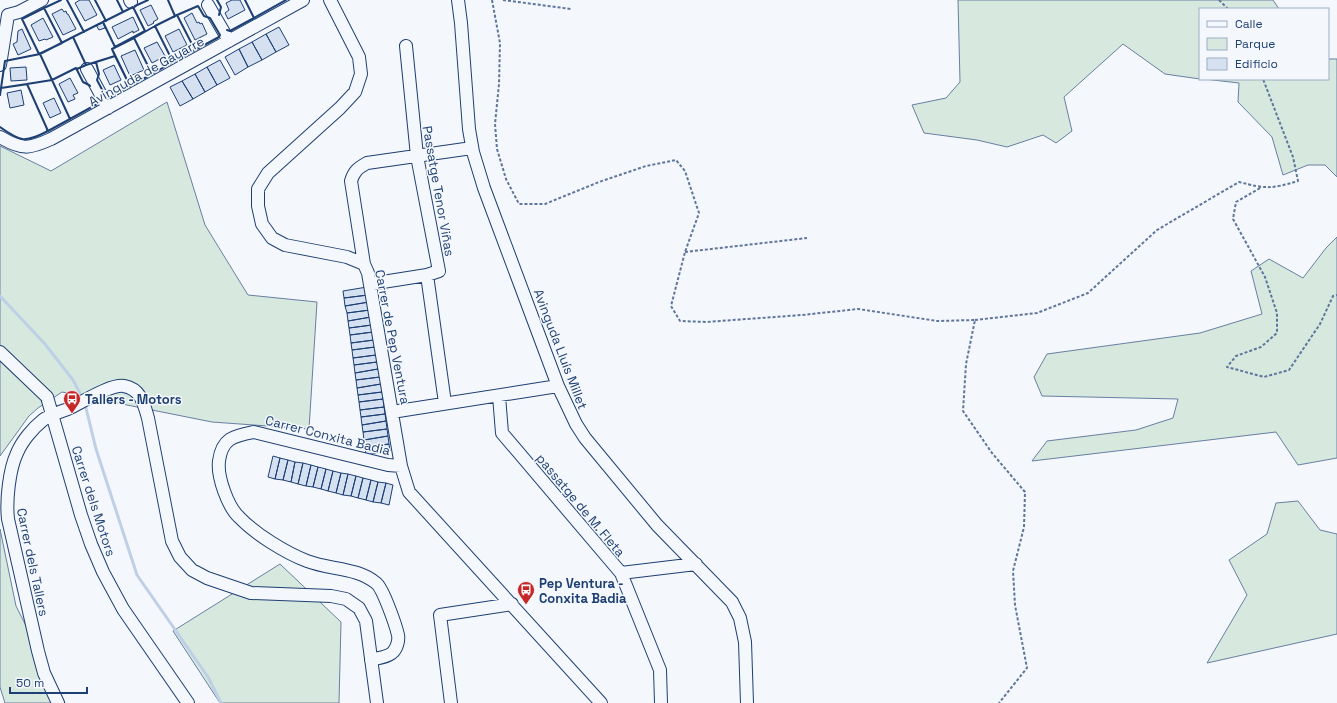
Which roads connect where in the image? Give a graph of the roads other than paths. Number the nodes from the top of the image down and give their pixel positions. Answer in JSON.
{"nodes":[{"id":1,"x":42,"y":0,"type":"edge"},
{"id":2,"x":303,"y":0,"type":"edge"},
{"id":3,"x":330,"y":0,"type":"edge"},
{"id":4,"x":458,"y":0,"type":"edge"},
{"id":5,"x":208,"y":5,"type":"dead end"},
{"id":6,"x":4,"y":11,"type":"edge"},
{"id":7,"x":229,"y":41,"type":"junction"},
{"id":8,"x":406,"y":46,"type":"dead end"},
{"id":9,"x":0,"y":65,"type":"edge"},
{"id":10,"x":87,"y":69,"type":"dead end"},
{"id":11,"x":108,"y":108,"type":"junction"},
{"id":12,"x":0,"y":136,"type":"edge"},
{"id":13,"x":472,"y":148,"type":"junction"},
{"id":14,"x":417,"y":156,"type":"junction"},
{"id":15,"x":364,"y":264,"type":"junction"},
{"id":16,"x":427,"y":275,"type":"junction"},
{"id":17,"x":370,"y":284,"type":"junction"},
{"id":18,"x":0,"y":352,"type":"edge"},
{"id":19,"x":558,"y":386,"type":"junction"},
{"id":20,"x":499,"y":396,"type":"junction"},
{"id":21,"x":445,"y":403,"type":"junction"},
{"id":22,"x":392,"y":412,"type":"junction"},
{"id":23,"x":53,"y":415,"type":"junction"},
{"id":24,"x":401,"y":466,"type":"junction"},
{"id":25,"x":696,"y":564,"type":"junction"},
{"id":26,"x":621,"y":573,"type":"junction"},
{"id":27,"x":512,"y":604,"type":"junction"},
{"id":28,"x":371,"y":660,"type":"junction"},
{"id":29,"x":58,"y":703,"type":"edge"},
{"id":30,"x":188,"y":703,"type":"edge"},
{"id":31,"x":376,"y":703,"type":"edge"},
{"id":32,"x":451,"y":703,"type":"edge"},
{"id":33,"x":601,"y":703,"type":"edge"},
{"id":34,"x":661,"y":703,"type":"edge"},
{"id":35,"x":747,"y":703,"type":"edge"}],
"edges":[{"from":1,"to":6,"type":"street"},
{"from":2,"to":7,"type":"street","name":"Avinguda de Gayarre"},
{"from":3,"to":15,"type":"street","name":"Carrer de Pep Ventura"},
{"from":4,"to":13,"type":"street","name":"Avinguda Lluís Millet"},
{"from":5,"to":7,"type":"street"},
{"from":6,"to":9,"type":"street"},
{"from":7,"to":11,"type":"street","name":"Avinguda de Gayarre"},
{"from":8,"to":14,"type":"street","name":"Passatge Tenor Viñas"},
{"from":10,"to":11,"type":"street"},
{"from":11,"to":12,"type":"street","name":"Avinguda de Gayarre"},
{"from":13,"to":14,"type":"street"},
{"from":13,"to":19,"type":"street","name":"Avinguda Lluís Millet"},
{"from":14,"to":15,"type":"street"},
{"from":14,"to":16,"type":"street","name":"Passatge Tenor Viñas"},
{"from":15,"to":17,"type":"street","name":"Carrer de Pep Ventura"},
{"from":16,"to":17,"type":"street"},
{"from":16,"to":21,"type":"street"},
{"from":17,"to":22,"type":"street","name":"Carrer de Pep Ventura"},
{"from":18,"to":23,"type":"street","name":"Carrer dels Motors"},
{"from":19,"to":20,"type":"street"},
{"from":19,"to":25,"type":"street","name":"Avinguda Lluís Millet"},
{"from":20,"to":21,"type":"street"},
{"from":20,"to":26,"type":"street","name":"passatge de M. Fleta"},
{"from":21,"to":22,"type":"street"},
{"from":22,"to":24,"type":"street","name":"Carrer de Pep Ventura"},
{"from":23,"to":28,"type":"street","name":"Carrer dels Tallers"},
{"from":23,"to":29,"type":"street","name":"Carrer dels Tallers"},
{"from":23,"to":30,"type":"street","name":"Carrer dels Motors"},
{"from":24,"to":27,"type":"street","name":"Carrer de Pep Ventura"},
{"from":24,"to":28,"type":"street","name":"Carrer Conxita Badia"},
{"from":25,"to":26,"type":"street"},
{"from":25,"to":35,"type":"street","name":"Avinguda Lluís Millet"},
{"from":26,"to":34,"type":"street","name":"passatge de M. Fleta"},
{"from":27,"to":32,"type":"street"},
{"from":27,"to":33,"type":"street","name":"Carrer de Pep Ventura"},
{"from":28,"to":31,"type":"street","name":"Carrer dels Tallers"}]}
